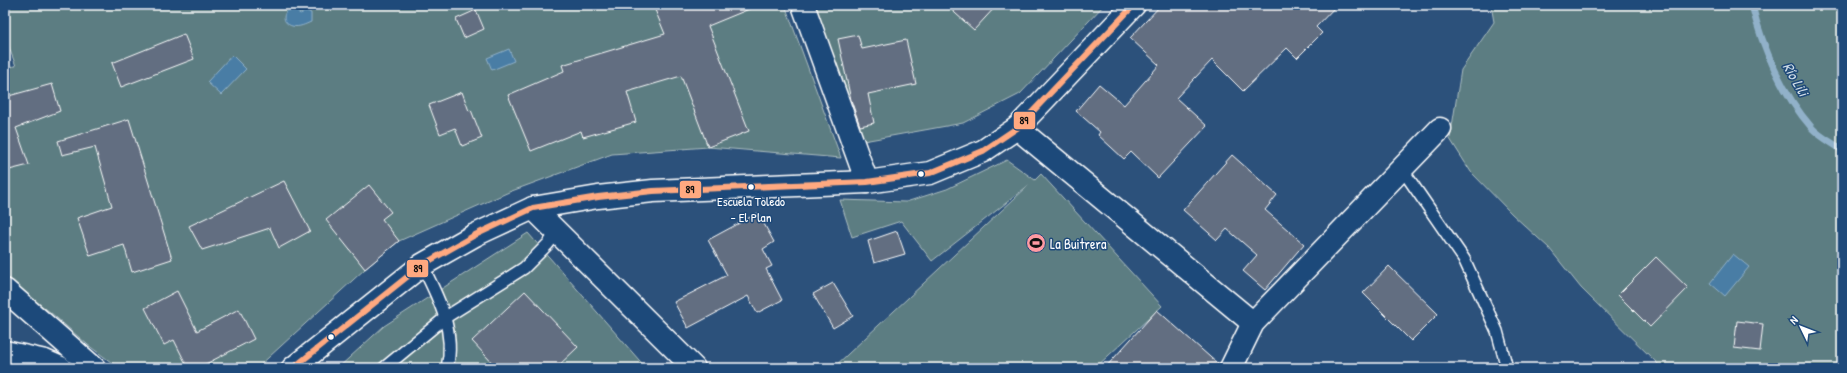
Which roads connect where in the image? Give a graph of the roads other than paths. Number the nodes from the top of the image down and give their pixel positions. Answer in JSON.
{"nodes":[{"id":1,"x":803,"y":5,"type":"edge"},
{"id":2,"x":1134,"y":5,"type":"edge"},
{"id":3,"x":1017,"y":128,"type":"junction"},
{"id":4,"x":1440,"y":129,"type":"dead end"},
{"id":5,"x":1402,"y":169,"type":"junction"},
{"id":6,"x":867,"y":182,"type":"junction"},
{"id":7,"x":533,"y":208,"type":"junction"},
{"id":8,"x":557,"y":232,"type":"junction"},
{"id":9,"x":422,"y":265,"type":"junction"},
{"id":10,"x":5,"y":290,"type":"edge"},
{"id":11,"x":446,"y":317,"type":"junction"},
{"id":12,"x":1253,"y":323,"type":"junction"},
{"id":13,"x":5,"y":352,"type":"edge"},
{"id":14,"x":61,"y":368,"type":"edge"},
{"id":15,"x":94,"y":368,"type":"edge"},
{"id":16,"x":293,"y":368,"type":"edge"},
{"id":17,"x":384,"y":368,"type":"edge"},
{"id":18,"x":446,"y":368,"type":"edge"},
{"id":19,"x":694,"y":368,"type":"edge"},
{"id":20,"x":1231,"y":368,"type":"edge"},
{"id":21,"x":1507,"y":368,"type":"edge"}],
"edges":[{"from":1,"to":6,"type":"street"},
{"from":2,"to":3,"type":"street"},
{"from":3,"to":6,"type":"street"},
{"from":3,"to":12,"type":"street"},
{"from":4,"to":5,"type":"street"},
{"from":5,"to":12,"type":"street"},
{"from":5,"to":21,"type":"lane"},
{"from":6,"to":7,"type":"street"},
{"from":7,"to":8,"type":"street"},
{"from":7,"to":9,"type":"street"},
{"from":8,"to":11,"type":"lane"},
{"from":8,"to":19,"type":"street"},
{"from":9,"to":11,"type":"lane"},
{"from":9,"to":16,"type":"street"},
{"from":10,"to":15,"type":"street"},
{"from":11,"to":17,"type":"lane"},
{"from":11,"to":18,"type":"lane"},
{"from":12,"to":20,"type":"street"},
{"from":13,"to":14,"type":"street"}]}
